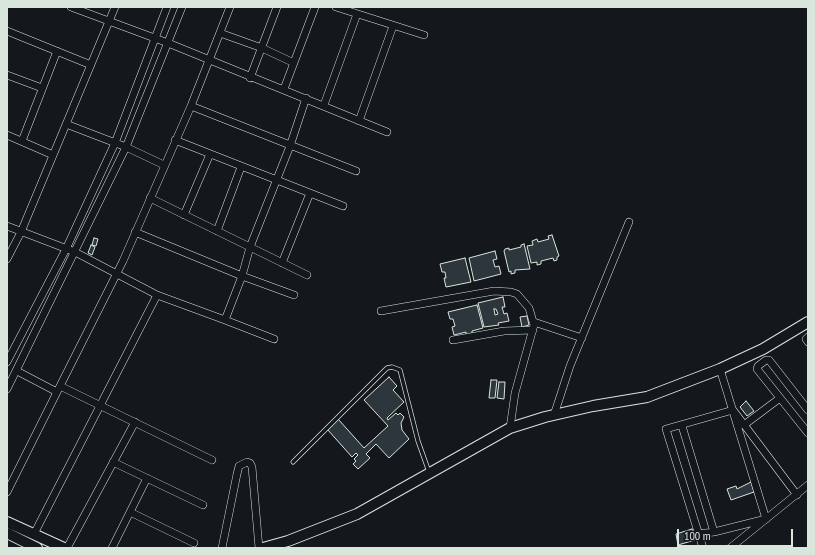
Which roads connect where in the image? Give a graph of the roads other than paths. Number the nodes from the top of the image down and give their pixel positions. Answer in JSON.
{"nodes":[{"id":1,"x":71,"y":7,"type":"edge"},
{"id":2,"x":115,"y":7,"type":"edge"},
{"id":3,"x":167,"y":7,"type":"edge"},
{"id":4,"x":182,"y":7,"type":"edge"},
{"id":5,"x":230,"y":7,"type":"edge"},
{"id":6,"x":277,"y":7,"type":"edge"},
{"id":7,"x":314,"y":7,"type":"edge"},
{"id":8,"x":340,"y":8,"type":"edge"},
{"id":9,"x":357,"y":14,"type":"junction"},
{"id":10,"x":109,"y":22,"type":"junction"},
{"id":11,"x":393,"y":26,"type":"junction"},
{"id":12,"x":7,"y":31,"type":"edge"},
{"id":13,"x":220,"y":33,"type":"junction"},
{"id":14,"x":424,"y":35,"type":"dead end"},
{"id":15,"x":155,"y":39,"type":"junction"},
{"id":16,"x":168,"y":44,"type":"junction"},
{"id":17,"x":262,"y":48,"type":"junction"},
{"id":18,"x":57,"y":52,"type":"junction"},
{"id":19,"x":210,"y":62,"type":"junction"},
{"id":20,"x":294,"y":63,"type":"junction"},
{"id":21,"x":91,"y":65,"type":"junction"},
{"id":22,"x":7,"y":75,"type":"edge"},
{"id":23,"x":250,"y":78,"type":"junction"},
{"id":24,"x":42,"y":88,"type":"junction"},
{"id":25,"x":284,"y":89,"type":"junction"},
{"id":26,"x":306,"y":98,"type":"junction"},
{"id":27,"x":191,"y":106,"type":"junction"},
{"id":28,"x":324,"y":106,"type":"junction"},
{"id":29,"x":359,"y":121,"type":"junction"},
{"id":30,"x":66,"y":124,"type":"junction"},
{"id":31,"x":387,"y":132,"type":"dead end"},
{"id":32,"x":7,"y":135,"type":"edge"},
{"id":33,"x":175,"y":140,"type":"junction"},
{"id":34,"x":22,"y":141,"type":"junction"},
{"id":35,"x":115,"y":143,"type":"junction"},
{"id":36,"x":290,"y":146,"type":"junction"},
{"id":37,"x":126,"y":147,"type":"junction"},
{"id":38,"x":210,"y":154,"type":"junction"},
{"id":39,"x":53,"y":155,"type":"junction"},
{"id":40,"x":164,"y":165,"type":"junction"},
{"id":41,"x":241,"y":167,"type":"junction"},
{"id":42,"x":356,"y":171,"type":"dead end"},
{"id":43,"x":276,"y":180,"type":"junction"},
{"id":44,"x":310,"y":193,"type":"junction"},
{"id":45,"x":150,"y":198,"type":"junction"},
{"id":46,"x":343,"y":206,"type":"dead end"},
{"id":47,"x":184,"y":215,"type":"junction"},
{"id":48,"x":628,"y":222,"type":"dead end"},
{"id":49,"x":7,"y":226,"type":"edge"},
{"id":50,"x":217,"y":231,"type":"junction"},
{"id":51,"x":21,"y":232,"type":"junction"},
{"id":52,"x":135,"y":232,"type":"junction"},
{"id":53,"x":250,"y":247,"type":"junction"},
{"id":54,"x":66,"y":249,"type":"junction"},
{"id":55,"x":75,"y":252,"type":"junction"},
{"id":56,"x":7,"y":259,"type":"edge"},
{"id":57,"x":282,"y":263,"type":"junction"},
{"id":58,"x":116,"y":274,"type":"junction"},
{"id":59,"x":306,"y":275,"type":"dead end"},
{"id":60,"x":242,"y":276,"type":"junction"},
{"id":61,"x":157,"y":295,"type":"junction"},
{"id":62,"x":294,"y":296,"type":"dead end"},
{"id":63,"x":381,"y":311,"type":"dead end"},
{"id":64,"x":225,"y":320,"type":"junction"},
{"id":65,"x":534,"y":322,"type":"junction"},
{"id":66,"x":808,"y":322,"type":"edge"},
{"id":67,"x":533,"y":330,"type":"junction"},
{"id":68,"x":808,"y":337,"type":"edge"},
{"id":69,"x":274,"y":338,"type":"dead end"},
{"id":70,"x":582,"y":338,"type":"junction"},
{"id":71,"x":453,"y":340,"type":"dead end"},
{"id":72,"x":808,"y":342,"type":"edge"},
{"id":73,"x":7,"y":362,"type":"edge"},
{"id":74,"x":720,"y":369,"type":"junction"},
{"id":75,"x":17,"y":371,"type":"junction"},
{"id":76,"x":7,"y":389,"type":"edge"},
{"id":77,"x":59,"y":389,"type":"junction"},
{"id":78,"x":780,"y":398,"type":"junction"},
{"id":79,"x":101,"y":405,"type":"junction"},
{"id":80,"x":733,"y":410,"type":"junction"},
{"id":81,"x":808,"y":410,"type":"edge"},
{"id":82,"x":554,"y":415,"type":"junction"},
{"id":83,"x":135,"y":422,"type":"junction"},
{"id":84,"x":744,"y":425,"type":"junction"},
{"id":85,"x":682,"y":426,"type":"junction"},
{"id":86,"x":510,"y":428,"type":"junction"},
{"id":87,"x":808,"y":433,"type":"edge"},
{"id":88,"x":212,"y":460,"type":"dead end"},
{"id":89,"x":113,"y":462,"type":"junction"},
{"id":90,"x":293,"y":462,"type":"dead end"},
{"id":91,"x":430,"y":474,"type":"junction"},
{"id":92,"x":147,"y":478,"type":"junction"},
{"id":93,"x":808,"y":485,"type":"edge"},
{"id":94,"x":7,"y":492,"type":"edge"},
{"id":95,"x":797,"y":494,"type":"junction"},
{"id":96,"x":203,"y":505,"type":"dead end"},
{"id":97,"x":130,"y":512,"type":"junction"},
{"id":98,"x":766,"y":519,"type":"junction"},
{"id":99,"x":7,"y":522,"type":"edge"},
{"id":100,"x":714,"y":532,"type":"junction"},
{"id":101,"x":7,"y":534,"type":"edge"},
{"id":102,"x":34,"y":534,"type":"junction"},
{"id":103,"x":698,"y":534,"type":"junction"},
{"id":104,"x":194,"y":543,"type":"dead end"},
{"id":105,"x":37,"y":548,"type":"edge"},
{"id":106,"x":64,"y":548,"type":"edge"},
{"id":107,"x":67,"y":548,"type":"edge"},
{"id":108,"x":112,"y":548,"type":"edge"},
{"id":109,"x":222,"y":548,"type":"edge"},
{"id":110,"x":259,"y":548,"type":"edge"},
{"id":111,"x":263,"y":548,"type":"edge"},
{"id":112,"x":703,"y":548,"type":"edge"},
{"id":113,"x":730,"y":548,"type":"edge"}],
"edges":[{"from":1,"to":10,"type":"street"},
{"from":2,"to":10,"type":"street"},
{"from":3,"to":15,"type":"street"},
{"from":4,"to":16,"type":"street"},
{"from":5,"to":13,"type":"street"},
{"from":6,"to":17,"type":"street"},
{"from":7,"to":20,"type":"street"},
{"from":8,"to":9,"type":"street"},
{"from":9,"to":11,"type":"street"},
{"from":9,"to":28,"type":"street"},
{"from":10,"to":15,"type":"street"},
{"from":10,"to":21,"type":"street"},
{"from":11,"to":14,"type":"street"},
{"from":11,"to":29,"type":"street"},
{"from":12,"to":18,"type":"street"},
{"from":13,"to":17,"type":"street"},
{"from":13,"to":19,"type":"street"},
{"from":15,"to":16,"type":"street"},
{"from":15,"to":35,"type":"street"},
{"from":16,"to":19,"type":"street"},
{"from":16,"to":37,"type":"street"},
{"from":17,"to":20,"type":"street"},
{"from":17,"to":23,"type":"street"},
{"from":18,"to":21,"type":"street"},
{"from":18,"to":24,"type":"street"},
{"from":19,"to":23,"type":"street"},
{"from":19,"to":27,"type":"street"},
{"from":20,"to":25,"type":"street"},
{"from":21,"to":30,"type":"street"},
{"from":22,"to":24,"type":"street"},
{"from":23,"to":25,"type":"street"},
{"from":24,"to":34,"type":"street"},
{"from":25,"to":26,"type":"street"},
{"from":26,"to":28,"type":"street"},
{"from":26,"to":36,"type":"street"},
{"from":27,"to":33,"type":"street"},
{"from":27,"to":36,"type":"street"},
{"from":28,"to":29,"type":"street"},
{"from":29,"to":31,"type":"street"},
{"from":30,"to":35,"type":"street"},
{"from":30,"to":39,"type":"street"},
{"from":32,"to":34,"type":"street"},
{"from":33,"to":38,"type":"street"},
{"from":33,"to":40,"type":"street"},
{"from":34,"to":39,"type":"street"},
{"from":35,"to":37,"type":"street"},
{"from":35,"to":54,"type":"street"},
{"from":36,"to":42,"type":"street"},
{"from":36,"to":43,"type":"street"},
{"from":37,"to":40,"type":"street"},
{"from":37,"to":55,"type":"street"},
{"from":38,"to":41,"type":"street"},
{"from":38,"to":47,"type":"street"},
{"from":39,"to":51,"type":"street"},
{"from":40,"to":45,"type":"street"},
{"from":41,"to":43,"type":"street"},
{"from":41,"to":50,"type":"street"},
{"from":43,"to":44,"type":"street"},
{"from":43,"to":53,"type":"street"},
{"from":44,"to":46,"type":"street"},
{"from":44,"to":57,"type":"street"},
{"from":45,"to":47,"type":"street"},
{"from":45,"to":52,"type":"street"},
{"from":47,"to":50,"type":"street"},
{"from":48,"to":70,"type":"street"},
{"from":49,"to":51,"type":"street"},
{"from":50,"to":53,"type":"street"},
{"from":51,"to":54,"type":"street"},
{"from":51,"to":56,"type":"street"},
{"from":52,"to":58,"type":"street"},
{"from":52,"to":60,"type":"street"},
{"from":53,"to":57,"type":"street"},
{"from":53,"to":60,"type":"street"},
{"from":54,"to":55,"type":"street"},
{"from":54,"to":73,"type":"street"},
{"from":55,"to":58,"type":"street"},
{"from":55,"to":75,"type":"street"},
{"from":57,"to":59,"type":"street"},
{"from":58,"to":61,"type":"street"},
{"from":58,"to":77,"type":"street"},
{"from":60,"to":62,"type":"street"},
{"from":60,"to":64,"type":"street"},
{"from":61,"to":64,"type":"street"},
{"from":61,"to":79,"type":"street"},
{"from":63,"to":65,"type":"street"},
{"from":64,"to":69,"type":"street"},
{"from":65,"to":67,"type":"street"},
{"from":65,"to":70,"type":"street"},
{"from":66,"to":74,"type":"street"},
{"from":67,"to":71,"type":"street"},
{"from":67,"to":86,"type":"street"},
{"from":68,"to":72,"type":"street"},
{"from":70,"to":82,"type":"street"},
{"from":74,"to":80,"type":"street"},
{"from":74,"to":82,"type":"street"},
{"from":75,"to":76,"type":"street"},
{"from":75,"to":77,"type":"street"},
{"from":77,"to":79,"type":"street"},
{"from":77,"to":94,"type":"street"},
{"from":78,"to":81,"type":"street"},
{"from":78,"to":84,"type":"street"},
{"from":78,"to":87,"type":"street"},
{"from":79,"to":83,"type":"street"},
{"from":79,"to":102,"type":"street"},
{"from":80,"to":84,"type":"street"},
{"from":80,"to":85,"type":"street"},
{"from":80,"to":98,"type":"street"},
{"from":82,"to":86,"type":"street"},
{"from":83,"to":88,"type":"street"},
{"from":83,"to":89,"type":"street"},
{"from":84,"to":95,"type":"street"},
{"from":85,"to":100,"type":"street"},
{"from":85,"to":103,"type":"street"},
{"from":86,"to":91,"type":"street"},
{"from":89,"to":92,"type":"street"},
{"from":89,"to":107,"type":"street"},
{"from":90,"to":91,"type":"lane"},
{"from":91,"to":111,"type":"street"},
{"from":92,"to":96,"type":"street"},
{"from":92,"to":97,"type":"street"},
{"from":93,"to":95,"type":"street"},
{"from":95,"to":98,"type":"street"},
{"from":97,"to":104,"type":"street"},
{"from":97,"to":108,"type":"street"},
{"from":98,"to":100,"type":"street"},
{"from":98,"to":113,"type":"street"},
{"from":99,"to":102,"type":"street"},
{"from":100,"to":103,"type":"street"},
{"from":101,"to":105,"type":"street"},
{"from":102,"to":106,"type":"street"},
{"from":103,"to":112,"type":"street"},
{"from":109,"to":110,"type":"street"}]}
